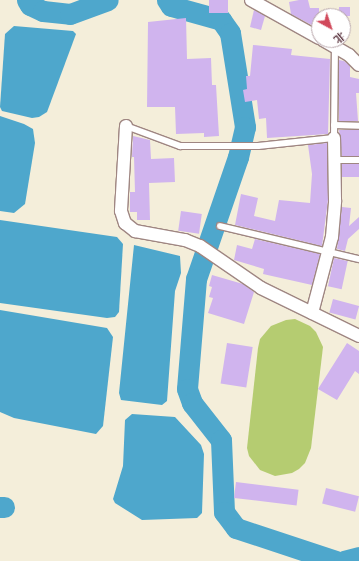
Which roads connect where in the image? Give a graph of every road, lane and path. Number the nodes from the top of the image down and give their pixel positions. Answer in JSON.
{"nodes":[{"id":1,"x":251,"y":0,"type":"edge"},
{"id":2,"x":311,"y":34,"type":"edge"},
{"id":3,"x":335,"y":48,"type":"edge"},
{"id":4,"x":337,"y":48,"type":"edge"},
{"id":5,"x":359,"y":65,"type":"edge"},
{"id":6,"x":334,"y":125,"type":"junction"},
{"id":7,"x":126,"y":126,"type":"joint"},
{"id":8,"x":359,"y":126,"type":"edge"},
{"id":9,"x":334,"y":138,"type":"junction"},
{"id":10,"x":334,"y":160,"type":"junction"},
{"id":11,"x":359,"y":160,"type":"edge"},
{"id":12,"x":220,"y":226,"type":"dead end"},
{"id":13,"x":328,"y":251,"type":"junction"},
{"id":14,"x":359,"y":259,"type":"edge"},
{"id":15,"x":312,"y":313,"type":"junction"},
{"id":16,"x":359,"y":336,"type":"edge"}],
"edges":[{"from":1,"to":2,"type":"street"},
{"from":3,"to":6,"type":"lane"},
{"from":4,"to":5,"type":"street"},
{"from":6,"to":8,"type":"lane"},
{"from":6,"to":9,"type":"lane"},
{"from":7,"to":9,"type":"lane"},
{"from":7,"to":15,"type":"street"},
{"from":9,"to":10,"type":"street"},
{"from":10,"to":11,"type":"lane"},
{"from":10,"to":13,"type":"street"},
{"from":12,"to":13,"type":"lane"},
{"from":13,"to":14,"type":"lane"},
{"from":13,"to":15,"type":"street"},
{"from":15,"to":16,"type":"street"}]}
